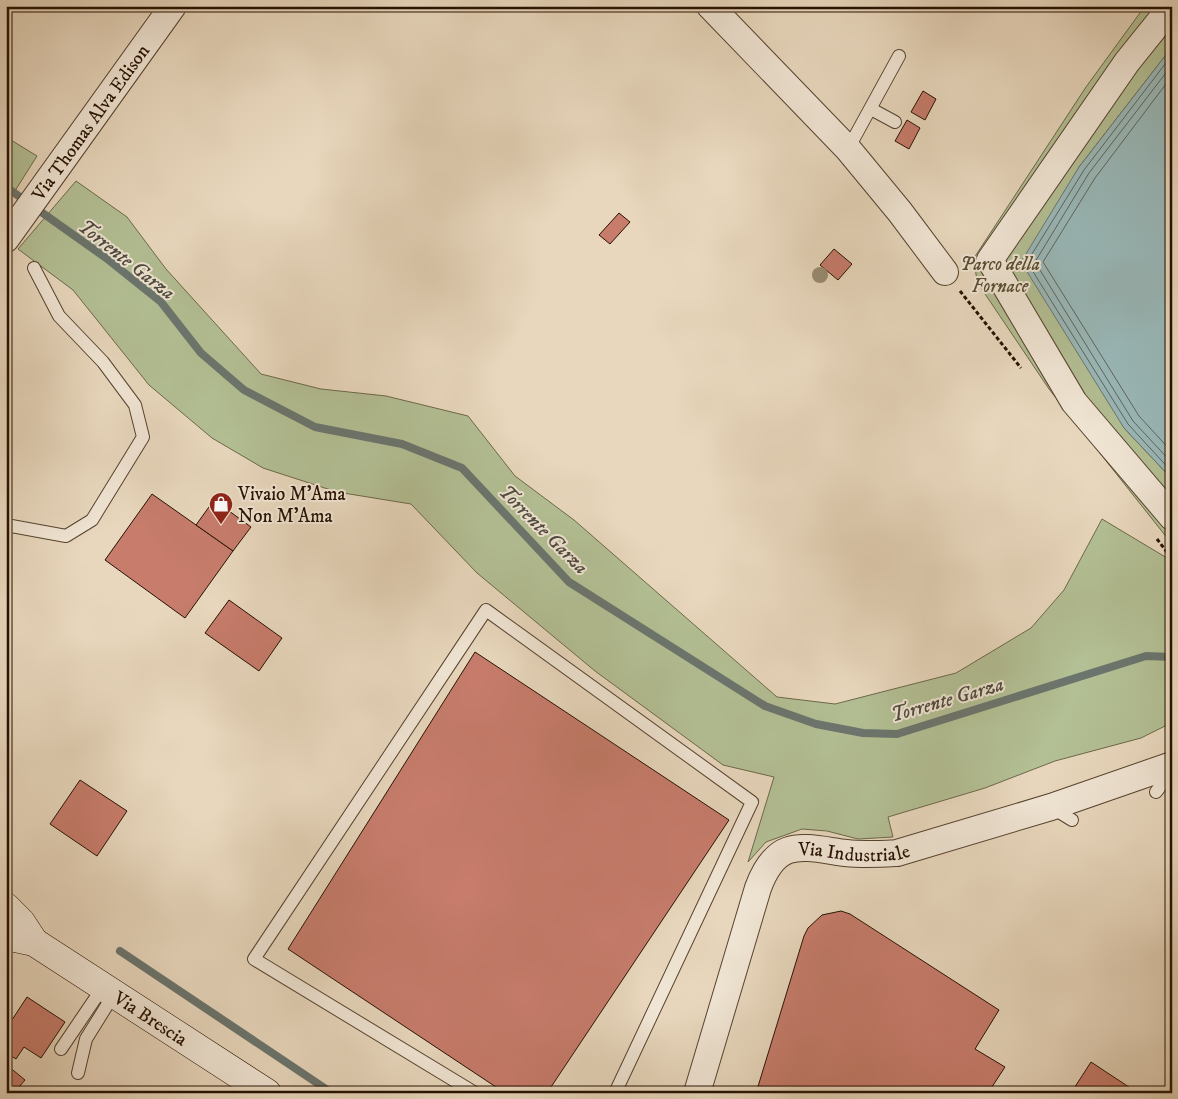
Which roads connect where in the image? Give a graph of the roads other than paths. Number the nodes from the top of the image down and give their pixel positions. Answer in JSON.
{"nodes":[{"id":1,"x":173,"y":6,"type":"edge"},
{"id":2,"x":710,"y":6,"type":"edge"},
{"id":3,"x":1172,"y":6,"type":"edge"},
{"id":4,"x":899,"y":56,"type":"dead end"},
{"id":5,"x":871,"y":109,"type":"junction"},
{"id":6,"x":895,"y":122,"type":"dead end"},
{"id":7,"x":848,"y":149,"type":"junction"},
{"id":8,"x":7,"y":238,"type":"edge"},
{"id":9,"x":34,"y":268,"type":"dead end"},
{"id":10,"x":945,"y":272,"type":"dead end"},
{"id":11,"x":1172,"y":518,"type":"edge"},
{"id":12,"x":6,"y":525,"type":"edge"},
{"id":13,"x":1172,"y":765,"type":"edge"},
{"id":14,"x":1172,"y":771,"type":"edge"},
{"id":15,"x":1156,"y":792,"type":"dead end"},
{"id":16,"x":6,"y":908,"type":"edge"},
{"id":17,"x":6,"y":936,"type":"edge"},
{"id":18,"x":34,"y":942,"type":"junction"},
{"id":19,"x":108,"y":990,"type":"junction"},
{"id":20,"x":61,"y":1049,"type":"dead end"},
{"id":21,"x":78,"y":1073,"type":"dead end"},
{"id":22,"x":267,"y":1093,"type":"edge"},
{"id":23,"x":475,"y":1093,"type":"edge"},
{"id":24,"x":615,"y":1093,"type":"edge"},
{"id":25,"x":696,"y":1093,"type":"edge"}],
"edges":[{"from":1,"to":8,"type":"street","name":"Via Thomas Alva Edison"},
{"from":2,"to":7,"type":"street"},
{"from":3,"to":11,"type":"street"},
{"from":4,"to":5,"type":"lane"},
{"from":5,"to":6,"type":"lane"},
{"from":5,"to":7,"type":"lane"},
{"from":7,"to":10,"type":"street"},
{"from":9,"to":12,"type":"lane"},
{"from":13,"to":25,"type":"street","name":"Via Industriale"},
{"from":14,"to":15,"type":"lane"},
{"from":16,"to":18,"type":"main road","name":"Via Brescia"},
{"from":17,"to":18,"type":"main road","name":"Via Brescia"},
{"from":18,"to":19,"type":"main road","name":"Via Brescia"},
{"from":19,"to":20,"type":"lane"},
{"from":19,"to":21,"type":"lane"},
{"from":19,"to":22,"type":"main road","name":"Via Brescia"},
{"from":23,"to":24,"type":"lane"}]}
